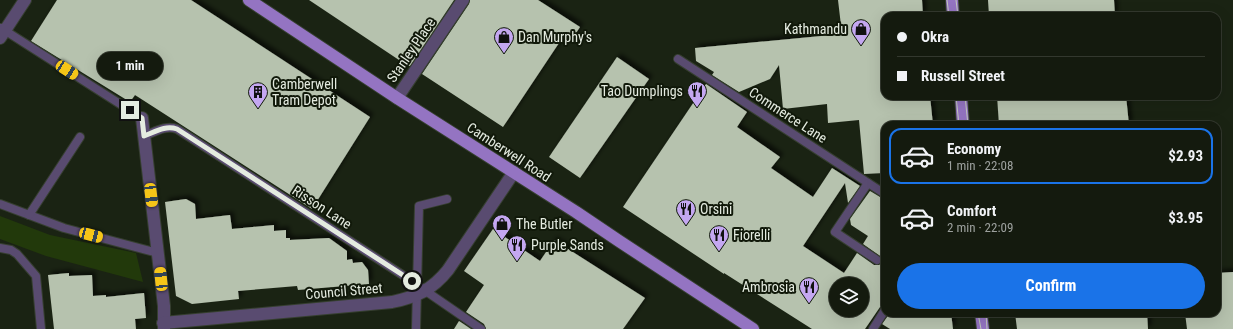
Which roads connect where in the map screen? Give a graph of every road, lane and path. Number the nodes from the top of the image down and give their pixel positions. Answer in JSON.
{"nodes":[{"id":1,"x":24,"y":0,"type":"edge"},
{"id":2,"x":249,"y":0,"type":"edge"},
{"id":3,"x":463,"y":0,"type":"edge"},
{"id":4,"x":952,"y":0,"type":"edge"},
{"id":5,"x":953,"y":12,"type":"edge"},
{"id":6,"x":1,"y":32,"type":"edge"},
{"id":7,"x":678,"y":59,"type":"dead end"},
{"id":8,"x":397,"y":98,"type":"junction"},
{"id":9,"x":960,"y":100,"type":"edge"},
{"id":10,"x":142,"y":118,"type":"joint"},
{"id":11,"x":963,"y":121,"type":"edge"},
{"id":12,"x":144,"y":136,"type":"junction"},
{"id":13,"x":80,"y":137,"type":"dead end"},
{"id":14,"x":514,"y":172,"type":"junction"},
{"id":15,"x":868,"y":183,"type":"junction"},
{"id":16,"x":881,"y":191,"type":"edge"},
{"id":17,"x":446,"y":199,"type":"dead end"},
{"id":18,"x":0,"y":204,"type":"edge"},
{"id":19,"x":29,"y":214,"type":"junction"},
{"id":20,"x":0,"y":248,"type":"edge"},
{"id":21,"x":158,"y":253,"type":"junction"},
{"id":22,"x":877,"y":260,"type":"dead end"},
{"id":23,"x":420,"y":290,"type":"junction"},
{"id":24,"x":881,"y":316,"type":"edge"},
{"id":25,"x":982,"y":317,"type":"edge"},
{"id":26,"x":164,"y":326,"type":"edge"},
{"id":27,"x":41,"y":329,"type":"edge"},
{"id":28,"x":416,"y":329,"type":"edge"},
{"id":29,"x":481,"y":329,"type":"edge"},
{"id":30,"x":753,"y":329,"type":"edge"},
{"id":31,"x":873,"y":329,"type":"edge"},
{"id":32,"x":983,"y":329,"type":"edge"}],
"edges":[{"from":1,"to":6,"type":"street"},
{"from":2,"to":8,"type":"main road","name":"Camberwell Road"},
{"from":3,"to":8,"type":"street","name":"Stanley Place"},
{"from":4,"to":5,"type":"main road"},
{"from":6,"to":10,"type":"lane"},
{"from":7,"to":15,"type":"lane","name":"Commerce Lane"},
{"from":8,"to":14,"type":"main road","name":"Camberwell Road"},
{"from":9,"to":11,"type":"main road"},
{"from":10,"to":12,"type":"street"},
{"from":12,"to":21,"type":"street"},
{"from":12,"to":23,"type":"lane","name":"Risson Lane"},
{"from":13,"to":19,"type":"lane"},
{"from":14,"to":23,"type":"street","name":"Council Street"},
{"from":14,"to":30,"type":"main road","name":"Camberwell Road"},
{"from":15,"to":16,"type":"lane","name":"Commerce Lane"},
{"from":15,"to":22,"type":"lane"},
{"from":17,"to":23,"type":"lane"},
{"from":18,"to":19,"type":"lane"},
{"from":19,"to":21,"type":"lane"},
{"from":20,"to":27,"type":"lane"},
{"from":21,"to":26,"type":"street"},
{"from":23,"to":26,"type":"street","name":"Council Street"},
{"from":23,"to":28,"type":"lane"},
{"from":23,"to":29,"type":"lane","name":"Risson Lane"},
{"from":24,"to":31,"type":"lane"},
{"from":25,"to":32,"type":"main road"}]}
